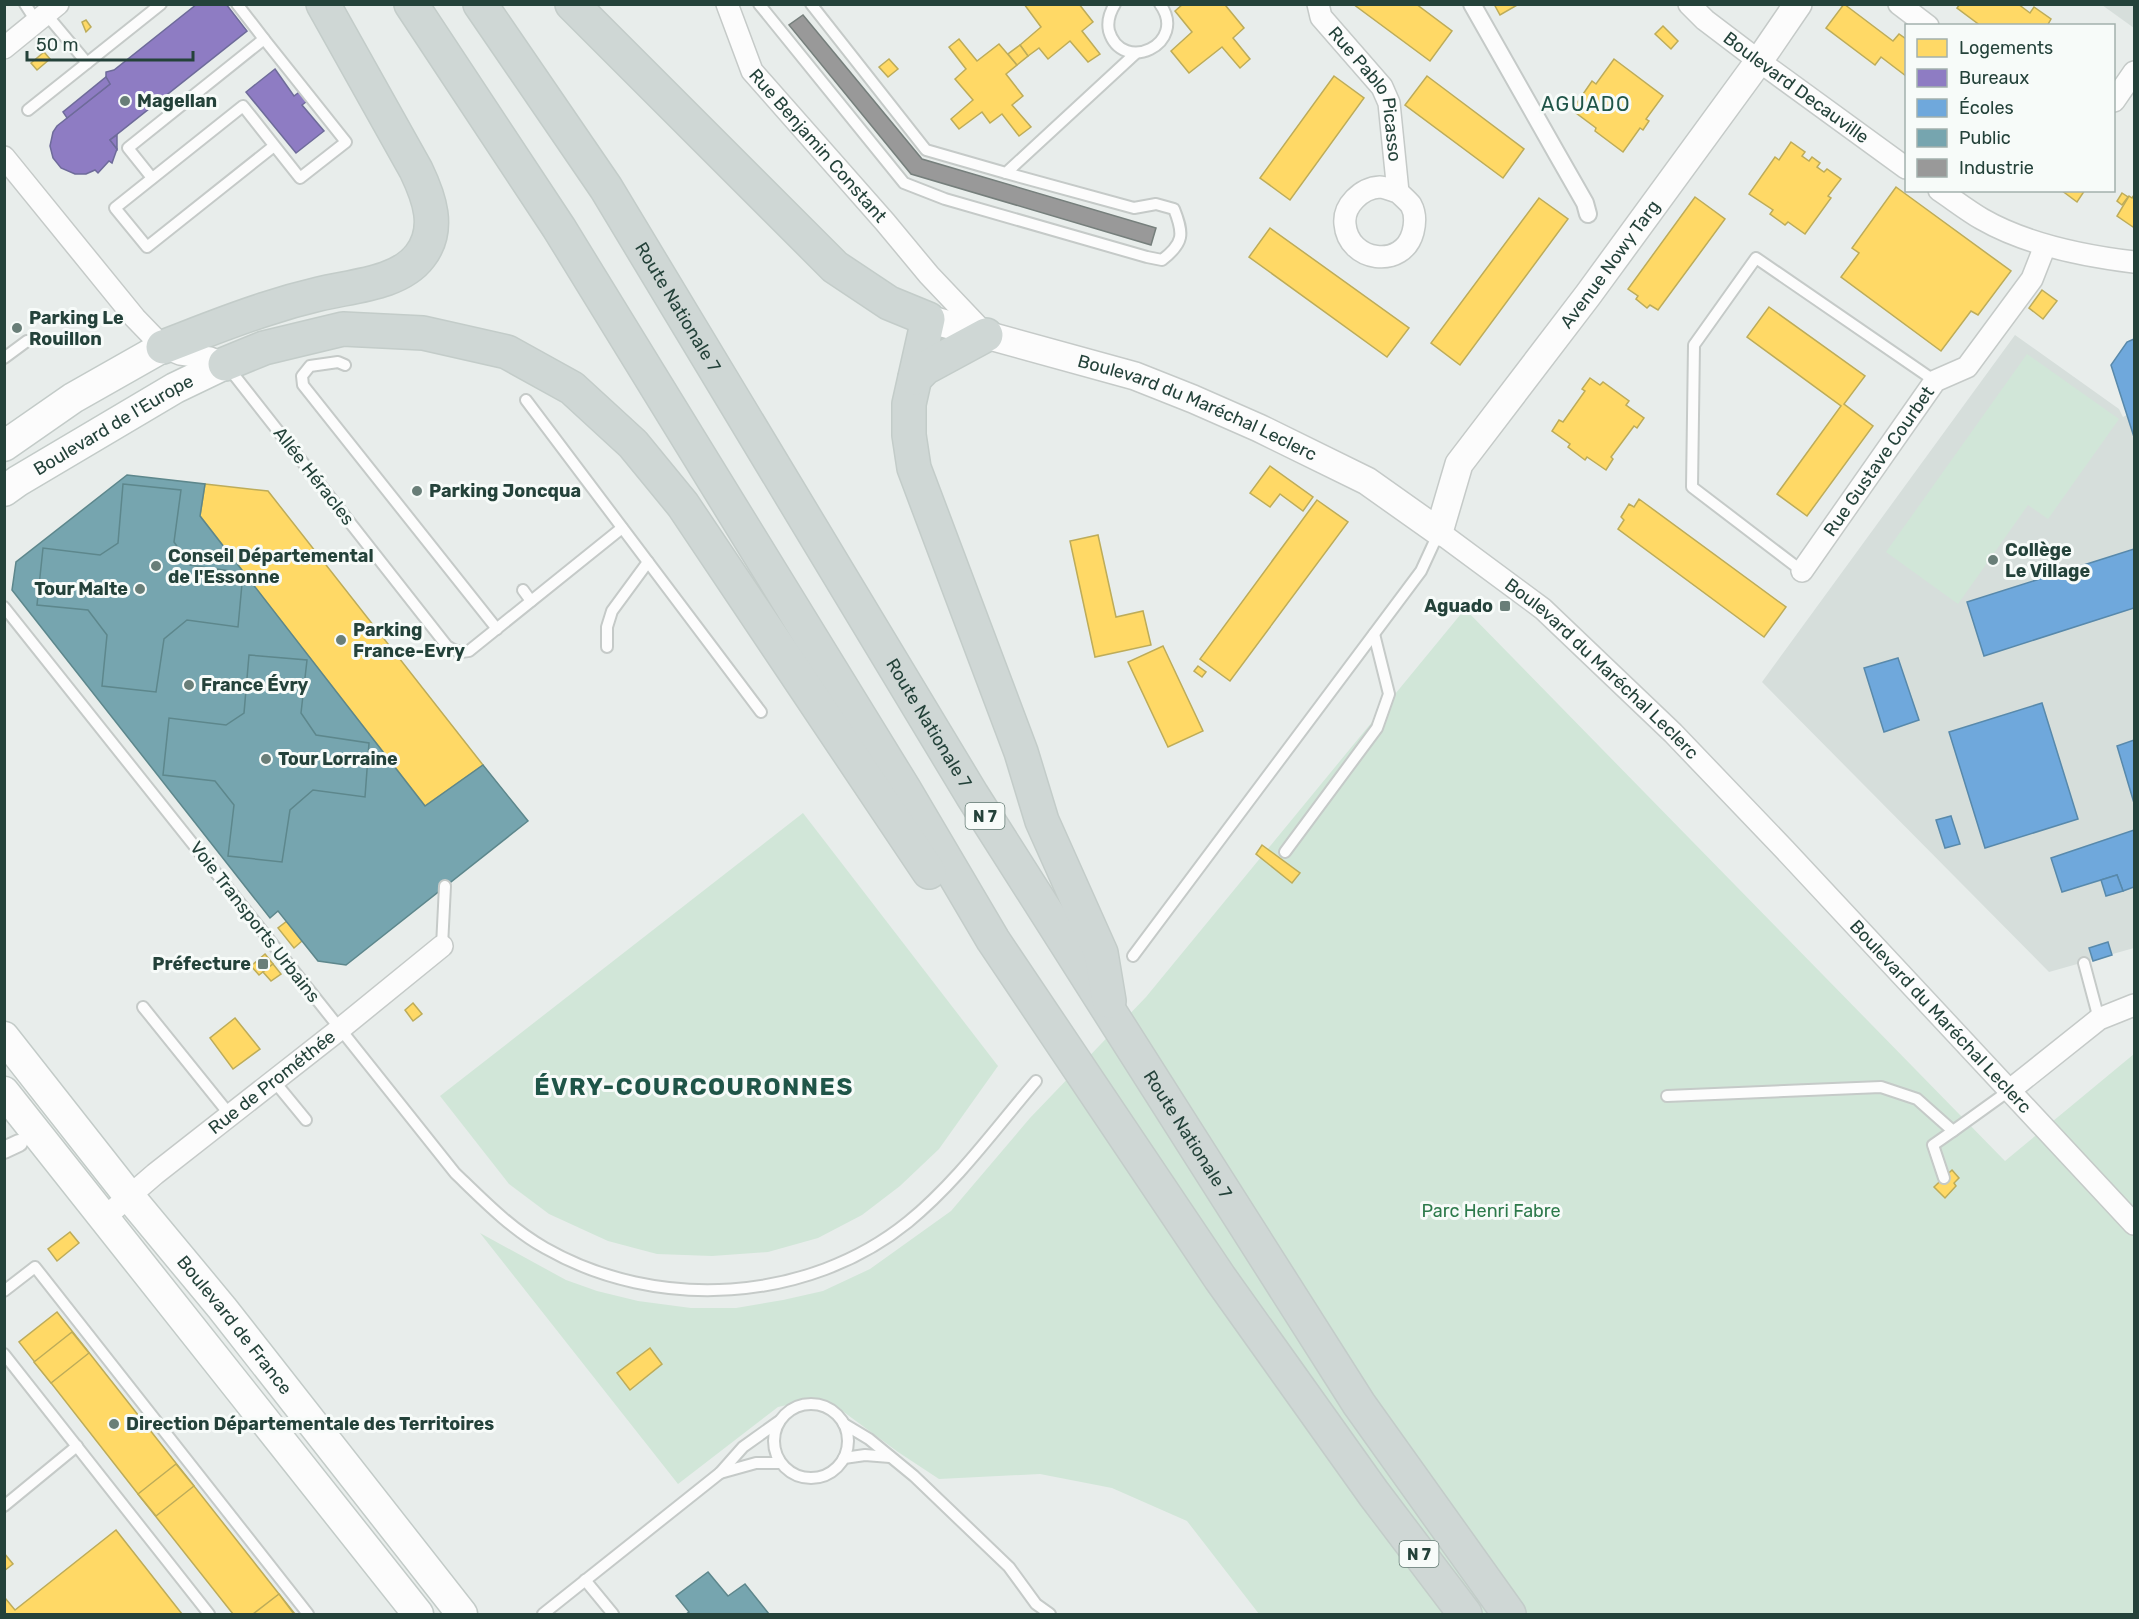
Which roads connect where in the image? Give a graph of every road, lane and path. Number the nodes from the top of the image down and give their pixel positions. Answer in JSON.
{"nodes":[{"id":1,"x":161,"y":4,"type":"edge"},
{"id":2,"x":237,"y":4,"type":"edge"},
{"id":3,"x":324,"y":4,"type":"edge"},
{"id":4,"x":411,"y":4,"type":"edge"},
{"id":5,"x":480,"y":4,"type":"edge"},
{"id":6,"x":572,"y":4,"type":"edge"},
{"id":7,"x":727,"y":4,"type":"edge"},
{"id":8,"x":759,"y":4,"type":"edge"},
{"id":9,"x":811,"y":4,"type":"edge"},
{"id":10,"x":1115,"y":4,"type":"edge"},
{"id":11,"x":1160,"y":4,"type":"edge"},
{"id":12,"x":1318,"y":4,"type":"edge"},
{"id":13,"x":1472,"y":4,"type":"edge"},
{"id":14,"x":1689,"y":4,"type":"edge"},
{"id":15,"x":1798,"y":4,"type":"edge"},
{"id":16,"x":1899,"y":4,"type":"edge"},
{"id":17,"x":41,"y":11,"type":"edge"},
{"id":18,"x":1925,"y":24,"type":"edge"},
{"id":19,"x":264,"y":39,"type":"junction"},
{"id":20,"x":4,"y":48,"type":"edge"},
{"id":21,"x":1136,"y":53,"type":"junction"},
{"id":22,"x":1760,"y":61,"type":"junction"},
{"id":23,"x":87,"y":63,"type":"junction"},
{"id":24,"x":2134,"y":72,"type":"edge"},
{"id":25,"x":2115,"y":100,"type":"edge"},
{"id":26,"x":28,"y":110,"type":"dead end"},
{"id":27,"x":274,"y":146,"type":"junction"},
{"id":28,"x":4,"y":157,"type":"edge"},
{"id":29,"x":1905,"y":167,"type":"edge"},
{"id":30,"x":1006,"y":173,"type":"junction"},
{"id":31,"x":152,"y":178,"type":"junction"},
{"id":32,"x":1398,"y":192,"type":"dead end"},
{"id":33,"x":1942,"y":192,"type":"edge"},
{"id":34,"x":1588,"y":214,"type":"dead end"},
{"id":35,"x":2045,"y":246,"type":"junction"},
{"id":36,"x":2134,"y":262,"type":"edge"},
{"id":37,"x":929,"y":275,"type":"junction"},
{"id":38,"x":928,"y":319,"type":"junction"},
{"id":39,"x":986,"y":335,"type":"junction"},
{"id":40,"x":27,"y":341,"type":"dead end"},
{"id":41,"x":163,"y":347,"type":"junction"},
{"id":42,"x":4,"y":358,"type":"edge"},
{"id":43,"x":225,"y":364,"type":"junction"},
{"id":44,"x":345,"y":365,"type":"dead end"},
{"id":45,"x":915,"y":378,"type":"junction"},
{"id":46,"x":1935,"y":381,"type":"junction"},
{"id":47,"x":526,"y":400,"type":"dead end"},
{"id":48,"x":4,"y":446,"type":"edge"},
{"id":49,"x":4,"y":492,"type":"edge"},
{"id":50,"x":622,"y":528,"type":"junction"},
{"id":51,"x":1439,"y":532,"type":"junction"},
{"id":52,"x":648,"y":562,"type":"junction"},
{"id":53,"x":1802,"y":572,"type":"joint"},
{"id":54,"x":523,"y":590,"type":"dead end"},
{"id":55,"x":531,"y":601,"type":"junction"},
{"id":56,"x":4,"y":607,"type":"edge"},
{"id":57,"x":496,"y":629,"type":"junction"},
{"id":58,"x":1374,"y":634,"type":"junction"},
{"id":59,"x":607,"y":647,"type":"dead end"},
{"id":60,"x":761,"y":712,"type":"dead end"},
{"id":61,"x":1285,"y":852,"type":"dead end"},
{"id":62,"x":445,"y":886,"type":"dead end"},
{"id":63,"x":993,"y":940,"type":"junction"},
{"id":64,"x":442,"y":946,"type":"joint"},
{"id":65,"x":1133,"y":956,"type":"dead end"},
{"id":66,"x":2084,"y":963,"type":"dead end"},
{"id":67,"x":2134,"y":1005,"type":"edge"},
{"id":68,"x":143,"y":1007,"type":"dead end"},
{"id":69,"x":1111,"y":1014,"type":"junction"},
{"id":70,"x":2099,"y":1019,"type":"junction"},
{"id":71,"x":340,"y":1029,"type":"junction"},
{"id":72,"x":4,"y":1038,"type":"edge"},
{"id":73,"x":274,"y":1081,"type":"junction"},
{"id":74,"x":1036,"y":1081,"type":"dead end"},
{"id":75,"x":2010,"y":1090,"type":"junction"},
{"id":76,"x":4,"y":1092,"type":"edge"},
{"id":77,"x":1667,"y":1096,"type":"dead end"},
{"id":78,"x":230,"y":1115,"type":"junction"},
{"id":79,"x":306,"y":1120,"type":"dead end"},
{"id":80,"x":1953,"y":1131,"type":"junction"},
{"id":81,"x":1944,"y":1178,"type":"dead end"},
{"id":82,"x":129,"y":1196,"type":"junction"},
{"id":83,"x":104,"y":1218,"type":"junction"},
{"id":84,"x":2134,"y":1224,"type":"edge"},
{"id":85,"x":4,"y":1291,"type":"edge"},
{"id":86,"x":4,"y":1354,"type":"edge"},
{"id":87,"x":778,"y":1422,"type":"junction"},
{"id":88,"x":844,"y":1424,"type":"junction"},
{"id":89,"x":77,"y":1446,"type":"junction"},
{"id":90,"x":890,"y":1457,"type":"junction"},
{"id":91,"x":844,"y":1458,"type":"junction"},
{"id":92,"x":780,"y":1463,"type":"junction"},
{"id":93,"x":720,"y":1473,"type":"junction"},
{"id":94,"x":4,"y":1506,"type":"edge"},
{"id":95,"x":585,"y":1580,"type":"junction"},
{"id":96,"x":1036,"y":1609,"type":"edge"},
{"id":97,"x":209,"y":1614,"type":"edge"},
{"id":98,"x":308,"y":1614,"type":"edge"},
{"id":99,"x":418,"y":1614,"type":"edge"},
{"id":100,"x":462,"y":1614,"type":"edge"},
{"id":101,"x":543,"y":1614,"type":"edge"},
{"id":102,"x":613,"y":1614,"type":"edge"},
{"id":103,"x":1050,"y":1614,"type":"edge"},
{"id":104,"x":1465,"y":1614,"type":"edge"},
{"id":105,"x":1509,"y":1614,"type":"edge"}],
"edges":[{"from":1,"to":23,"type":"lane"},
{"from":2,"to":19,"type":"lane"},
{"from":3,"to":41,"type":"main road"},
{"from":4,"to":63,"type":"main road","number":"N 7"},
{"from":5,"to":69,"type":"main road","name":"Route Nationale 7","number":"N 7"},
{"from":6,"to":38,"type":"main road"},
{"from":7,"to":37,"type":"street","name":"Rue Benjamin Constant"},
{"from":8,"to":30,"type":"lane"},
{"from":9,"to":30,"type":"lane"},
{"from":10,"to":21,"type":"lane"},
{"from":11,"to":21,"type":"lane"},
{"from":12,"to":32,"type":"street","name":"Rue Pablo Picasso"},
{"from":13,"to":34,"type":"street"},
{"from":14,"to":22,"type":"street","name":"Boulevard Decauville"},
{"from":15,"to":22,"type":"street","name":"Avenue Nowy Targ"},
{"from":16,"to":18,"type":"street"},
{"from":17,"to":20,"type":"street"},
{"from":17,"to":23,"type":"lane"},
{"from":19,"to":27,"type":"lane"},
{"from":19,"to":31,"type":"lane"},
{"from":21,"to":30,"type":"lane"},
{"from":22,"to":29,"type":"street","name":"Boulevard Decauville"},
{"from":22,"to":51,"type":"street","name":"Avenue Nowy Targ"},
{"from":23,"to":26,"type":"lane"},
{"from":24,"to":25,"type":"street"},
{"from":27,"to":31,"type":"lane"},
{"from":27,"to":31,"type":"lane"},
{"from":28,"to":41,"type":"street"},
{"from":33,"to":35,"type":"street"},
{"from":35,"to":36,"type":"street"},
{"from":35,"to":46,"type":"street","name":"Rue Gustave Courbet"},
{"from":37,"to":38,"type":"street"},
{"from":37,"to":39,"type":"street","name":"Rue Benjamin Constant"},
{"from":38,"to":39,"type":"street","name":"Boulevard du Maréchal Leclerc"},
{"from":38,"to":45,"type":"main road"},
{"from":39,"to":45,"type":"main road"},
{"from":39,"to":51,"type":"street","name":"Boulevard du Maréchal Leclerc"},
{"from":40,"to":42,"type":"lane"},
{"from":41,"to":43,"type":"street"},
{"from":41,"to":48,"type":"main road"},
{"from":43,"to":49,"type":"main road","name":"Boulevard de l'Europe"},
{"from":43,"to":57,"type":"lane","name":"Allée Héracles"},
{"from":43,"to":63,"type":"main road"},
{"from":44,"to":57,"type":"lane"},
{"from":45,"to":69,"type":"main road"},
{"from":46,"to":53,"type":"street","name":"Rue Gustave Courbet"},
{"from":46,"to":53,"type":"lane"},
{"from":47,"to":50,"type":"lane"},
{"from":50,"to":52,"type":"lane"},
{"from":50,"to":55,"type":"lane"},
{"from":51,"to":58,"type":"lane"},
{"from":51,"to":75,"type":"street","name":"Boulevard du Maréchal Leclerc"},
{"from":52,"to":59,"type":"lane"},
{"from":52,"to":60,"type":"lane"},
{"from":54,"to":55,"type":"lane"},
{"from":55,"to":57,"type":"lane"},
{"from":56,"to":71,"type":"lane","name":"Voie Transports Urbains"},
{"from":58,"to":61,"type":"lane"},
{"from":58,"to":65,"type":"lane"},
{"from":62,"to":64,"type":"lane"},
{"from":63,"to":104,"type":"main road","number":"N 7"},
{"from":64,"to":71,"type":"street","name":"Rue de Prométhée"},
{"from":66,"to":70,"type":"lane"},
{"from":67,"to":70,"type":"street"},
{"from":68,"to":78,"type":"lane"},
{"from":69,"to":105,"type":"main road","name":"Route Nationale 7","number":"N 7"},
{"from":70,"to":75,"type":"street"},
{"from":71,"to":73,"type":"street","name":"Rue de Prométhée"},
{"from":71,"to":74,"type":"lane","name":"Voie Transports Urbains"},
{"from":72,"to":82,"type":"main road","name":"Boulevard de France"},
{"from":73,"to":78,"type":"street","name":"Rue de Prométhée"},
{"from":73,"to":79,"type":"lane"},
{"from":75,"to":80,"type":"lane"},
{"from":75,"to":84,"type":"street","name":"Boulevard du Maréchal Leclerc"},
{"from":76,"to":83,"type":"main road","name":"Boulevard de France"},
{"from":77,"to":80,"type":"lane"},
{"from":78,"to":82,"type":"street","name":"Rue de Prométhée"},
{"from":80,"to":81,"type":"lane"},
{"from":82,"to":83,"type":"street","name":"Rue de Prométhée"},
{"from":82,"to":100,"type":"main road","name":"Boulevard de France"},
{"from":83,"to":99,"type":"main road","name":"Boulevard de France"},
{"from":85,"to":98,"type":"lane"},
{"from":86,"to":89,"type":"lane"},
{"from":87,"to":88,"type":"lane"},
{"from":87,"to":92,"type":"lane"},
{"from":87,"to":93,"type":"lane"},
{"from":88,"to":90,"type":"lane"},
{"from":88,"to":91,"type":"lane"},
{"from":89,"to":94,"type":"lane"},
{"from":89,"to":97,"type":"lane"},
{"from":90,"to":91,"type":"lane"},
{"from":90,"to":96,"type":"lane"},
{"from":91,"to":92,"type":"lane"},
{"from":92,"to":93,"type":"lane"},
{"from":93,"to":95,"type":"lane"},
{"from":95,"to":101,"type":"lane"},
{"from":95,"to":102,"type":"lane"},
{"from":96,"to":103,"type":"lane"}]}
